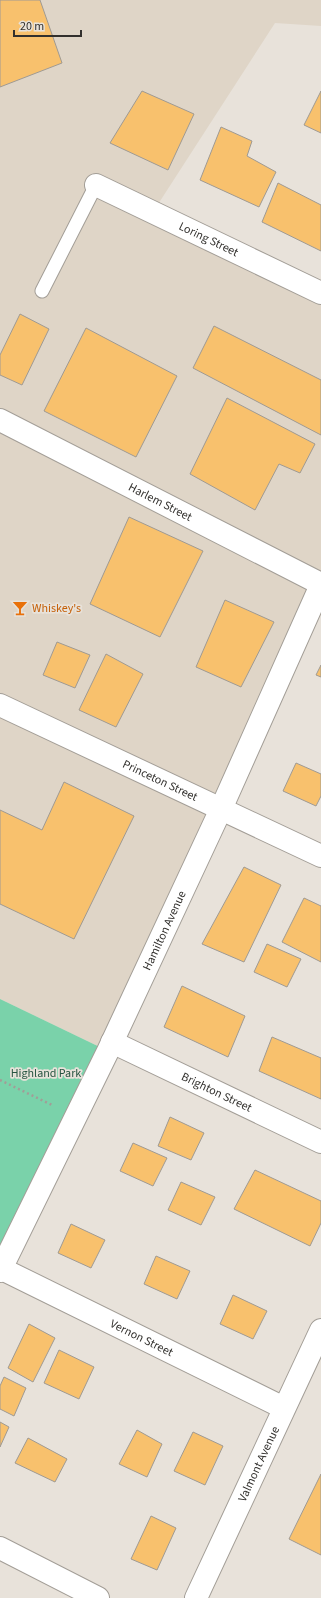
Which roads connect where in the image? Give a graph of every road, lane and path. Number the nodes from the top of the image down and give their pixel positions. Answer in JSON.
{"nodes":[{"id":1,"x":96,"y":185,"type":"joint"},
{"id":2,"x":42,"y":291,"type":"dead end"},
{"id":3,"x":321,"y":293,"type":"edge"},
{"id":4,"x":0,"y":420,"type":"edge"},
{"id":5,"x":321,"y":585,"type":"edge"},
{"id":6,"x":0,"y":705,"type":"edge"},
{"id":7,"x":221,"y":809,"type":"junction"},
{"id":8,"x":321,"y":856,"type":"edge"},
{"id":9,"x":112,"y":1042,"type":"junction"},
{"id":10,"x":0,"y":1080,"type":"edge"},
{"id":11,"x":54,"y":1106,"type":"dead end"},
{"id":12,"x":321,"y":1142,"type":"edge"},
{"id":13,"x":0,"y":1270,"type":"edge"},
{"id":14,"x":321,"y":1330,"type":"edge"},
{"id":15,"x":284,"y":1408,"type":"junction"},
{"id":16,"x":0,"y":1548,"type":"edge"},
{"id":17,"x":98,"y":1598,"type":"edge"},
{"id":18,"x":196,"y":1598,"type":"edge"}],
"edges":[{"from":1,"to":2,"type":"lane"},
{"from":1,"to":3,"type":"street","name":"Loring Street"},
{"from":4,"to":5,"type":"street","name":"Harlem Street"},
{"from":5,"to":7,"type":"street","name":"Hamilton Avenue"},
{"from":6,"to":7,"type":"street","name":"Princeton Street"},
{"from":7,"to":8,"type":"street","name":"Princeton Street"},
{"from":7,"to":9,"type":"street","name":"Hamilton Avenue"},
{"from":9,"to":12,"type":"street","name":"Brighton Street"},
{"from":9,"to":13,"type":"street","name":"Hamilton Avenue"},
{"from":10,"to":11,"type":"path"},
{"from":13,"to":15,"type":"street","name":"Vernon Street"},
{"from":14,"to":15,"type":"street","name":"Valmont Avenue"},
{"from":15,"to":18,"type":"street","name":"Valmont Avenue"},
{"from":16,"to":17,"type":"street"}]}
